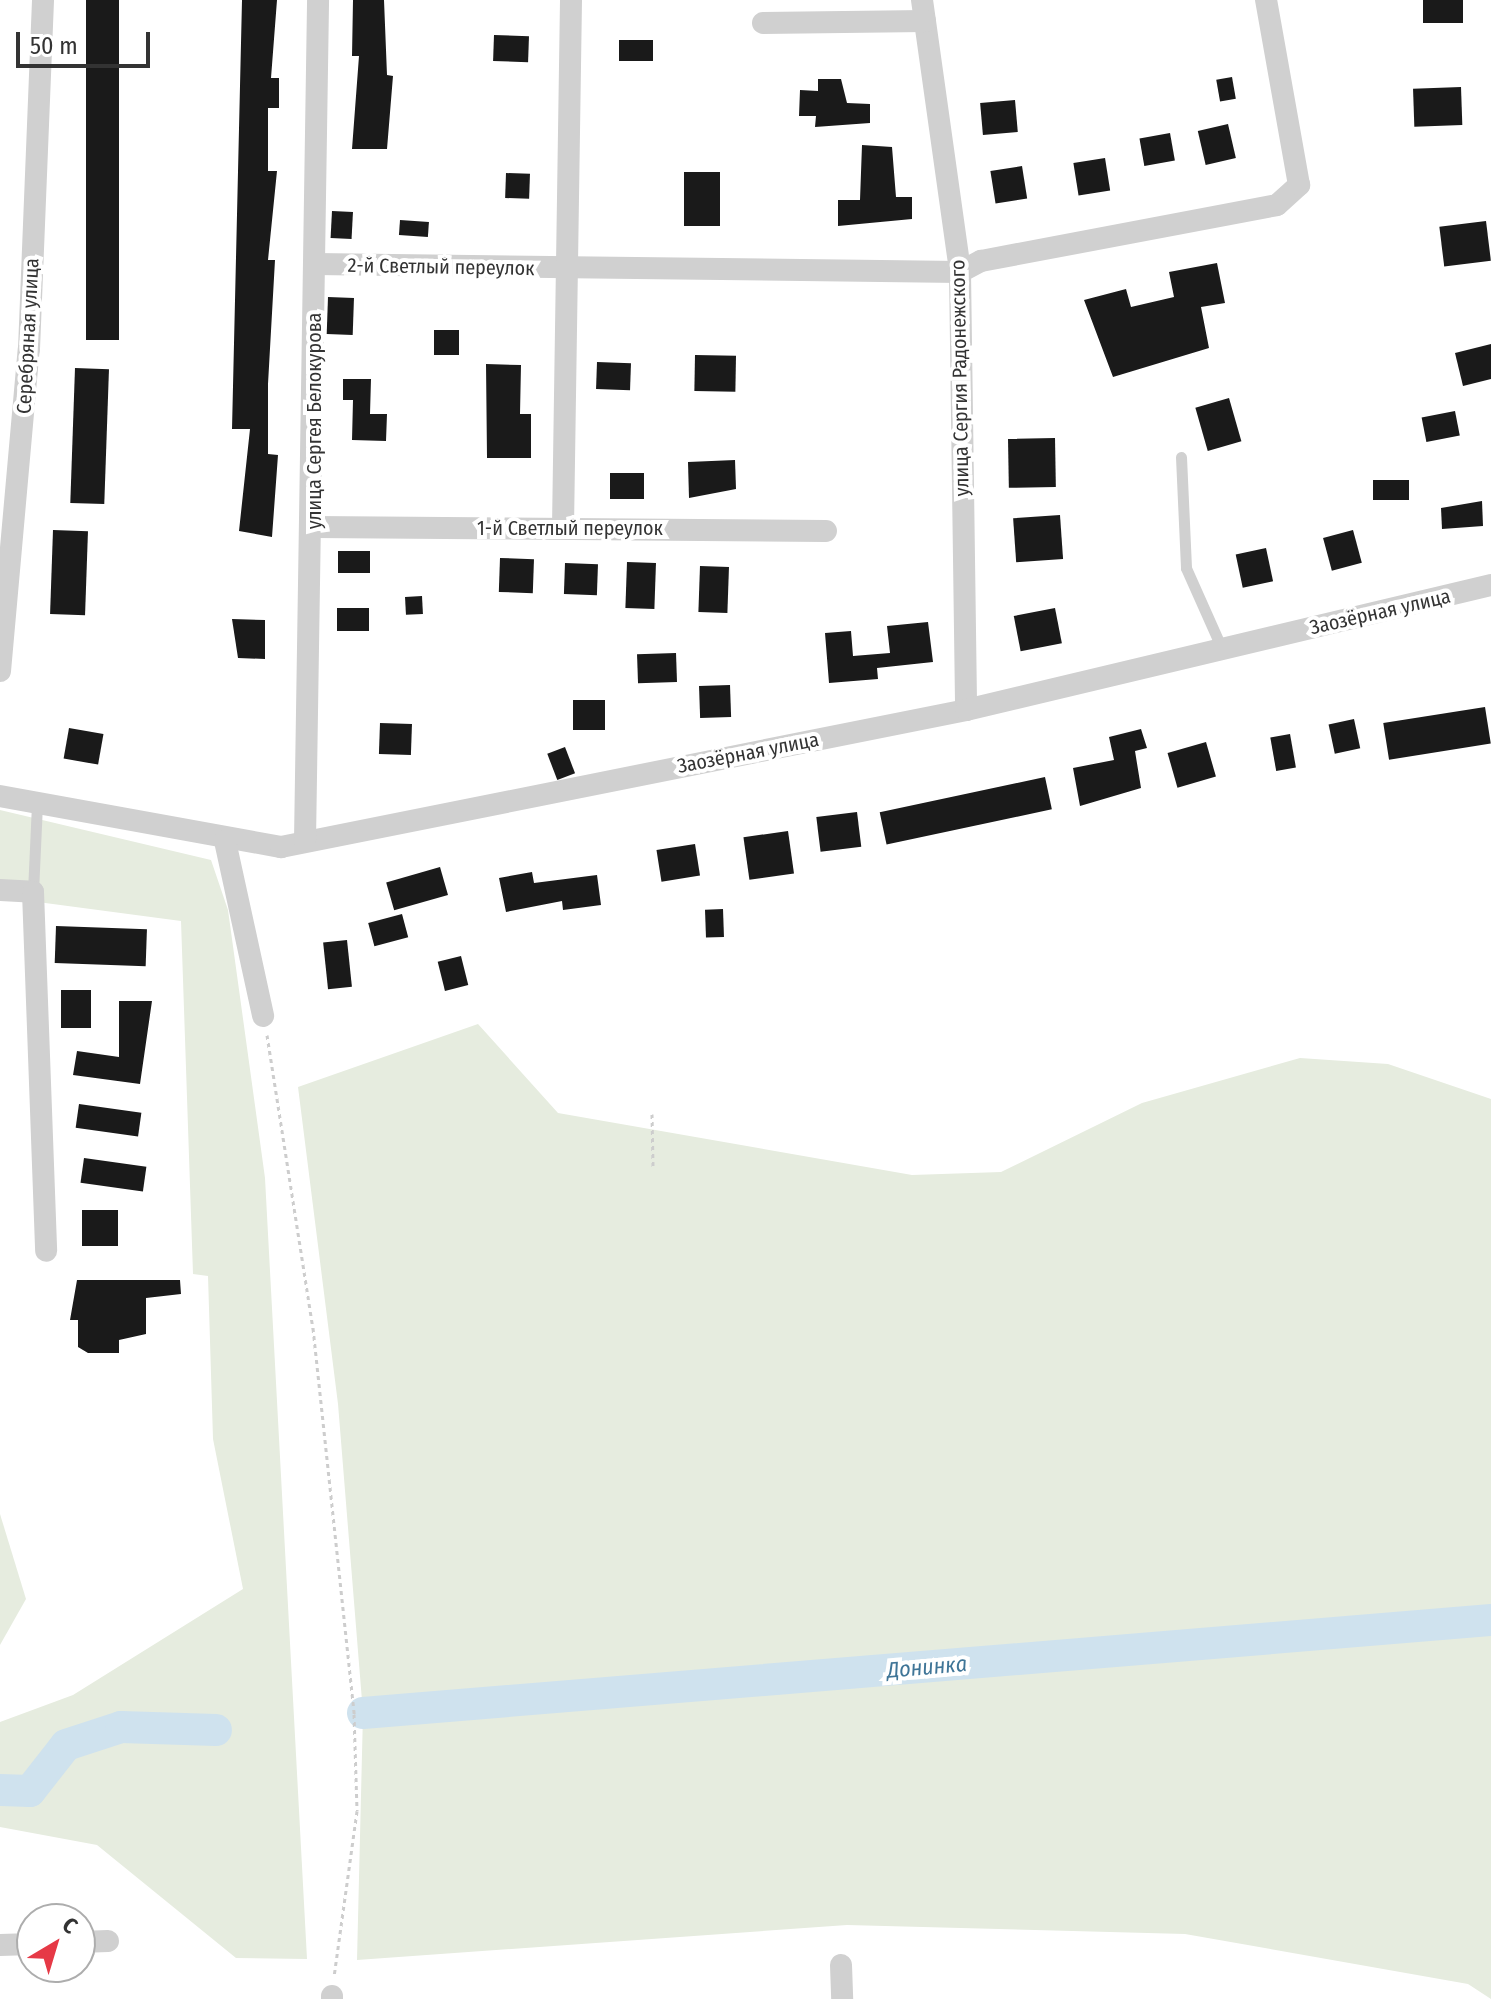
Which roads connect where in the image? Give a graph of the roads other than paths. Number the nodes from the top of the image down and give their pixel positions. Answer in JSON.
{"nodes":[{"id":1,"x":43,"y":0,"type":"edge"},
{"id":2,"x":318,"y":0,"type":"edge"},
{"id":3,"x":571,"y":0,"type":"edge"},
{"id":4,"x":1266,"y":0,"type":"edge"},
{"id":5,"x":924,"y":10,"type":"edge"},
{"id":6,"x":763,"y":23,"type":"dead end"},
{"id":7,"x":315,"y":264,"type":"junction"},
{"id":8,"x":568,"y":271,"type":"junction"},
{"id":9,"x":960,"y":272,"type":"junction"},
{"id":10,"x":1181,"y":457,"type":"dead end"},
{"id":11,"x":314,"y":527,"type":"junction"},
{"id":12,"x":563,"y":527,"type":"junction"},
{"id":13,"x":826,"y":531,"type":"dead end"},
{"id":14,"x":1491,"y":585,"type":"edge"},
{"id":15,"x":1222,"y":649,"type":"junction"},
{"id":16,"x":0,"y":671,"type":"edge"},
{"id":17,"x":966,"y":710,"type":"junction"},
{"id":18,"x":0,"y":796,"type":"edge"},
{"id":19,"x":37,"y":805,"type":"junction"},
{"id":20,"x":225,"y":841,"type":"junction"},
{"id":21,"x":305,"y":841,"type":"junction"},
{"id":22,"x":0,"y":890,"type":"edge"},
{"id":23,"x":33,"y":892,"type":"junction"},
{"id":24,"x":263,"y":1016,"type":"road end"},
{"id":25,"x":46,"y":1251,"type":"dead end"},
{"id":26,"x":96,"y":1941,"type":"edge"},
{"id":27,"x":108,"y":1941,"type":"dead end"},
{"id":28,"x":841,"y":1965,"type":"dead end"},
{"id":29,"x":842,"y":1999,"type":"edge"}],
"edges":[{"from":1,"to":16,"type":"street","name":"Серебряная улица"},
{"from":2,"to":7,"type":"street","name":"улица Сергея Белокурова"},
{"from":3,"to":8,"type":"street"},
{"from":4,"to":9,"type":"street"},
{"from":5,"to":6,"type":"street"},
{"from":5,"to":9,"type":"street","name":"улица Сергия Радонежского"},
{"from":7,"to":8,"type":"street","name":"2-й Светлый переулок"},
{"from":7,"to":11,"type":"street","name":"улица Сергея Белокурова"},
{"from":8,"to":9,"type":"street","name":"2-й Светлый переулок"},
{"from":8,"to":12,"type":"street"},
{"from":9,"to":17,"type":"street","name":"улица Сергия Радонежского"},
{"from":10,"to":15,"type":"lane"},
{"from":11,"to":12,"type":"street","name":"1-й Светлый переулок"},
{"from":11,"to":21,"type":"street","name":"улица Сергея Белокурова"},
{"from":12,"to":13,"type":"street","name":"1-й Светлый переулок"},
{"from":14,"to":15,"type":"street","name":"Заозёрная улица"},
{"from":15,"to":17,"type":"street","name":"Заозёрная улица"},
{"from":17,"to":21,"type":"street","name":"Заозёрная улица"},
{"from":18,"to":19,"type":"street","name":"Заозёрная улица"},
{"from":19,"to":20,"type":"street","name":"Заозёрная улица"},
{"from":19,"to":23,"type":"lane"},
{"from":20,"to":21,"type":"street","name":"Заозёрная улица"},
{"from":20,"to":24,"type":"street"},
{"from":22,"to":23,"type":"street"},
{"from":23,"to":25,"type":"street"},
{"from":26,"to":27,"type":"street"},
{"from":28,"to":29,"type":"street"}]}
